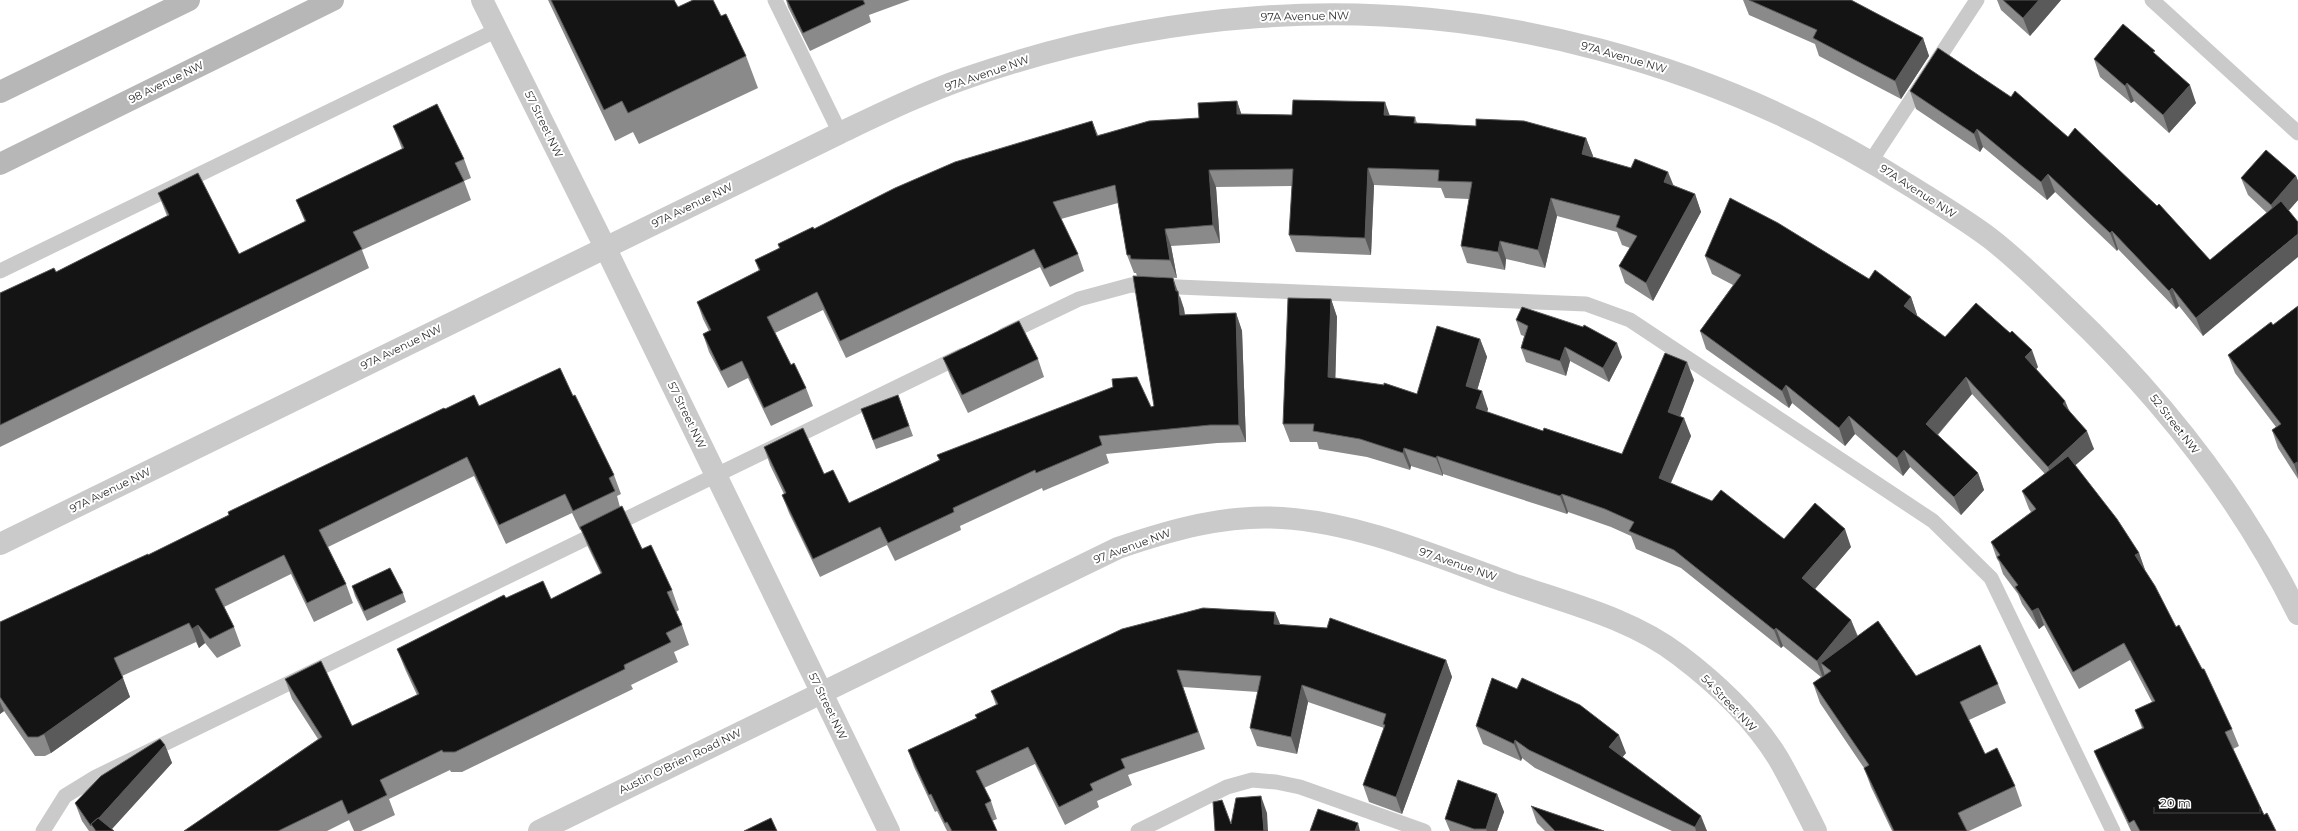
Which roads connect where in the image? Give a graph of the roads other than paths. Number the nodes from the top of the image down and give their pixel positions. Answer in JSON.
{"nodes":[{"id":1,"x":189,"y":0,"type":"edge"},
{"id":2,"x":333,"y":0,"type":"edge"},
{"id":3,"x":482,"y":0,"type":"edge"},
{"id":4,"x":775,"y":0,"type":"edge"},
{"id":5,"x":1977,"y":0,"type":"edge"},
{"id":6,"x":2152,"y":0,"type":"edge"},
{"id":7,"x":497,"y":30,"type":"junction"},
{"id":8,"x":0,"y":92,"type":"edge"},
{"id":9,"x":840,"y":133,"type":"junction"},
{"id":10,"x":2298,"y":133,"type":"edge"},
{"id":11,"x":1871,"y":161,"type":"junction"},
{"id":12,"x":0,"y":164,"type":"edge"},
{"id":13,"x":605,"y":247,"type":"junction"},
{"id":14,"x":2018,"y":261,"type":"joint"},
{"id":15,"x":0,"y":271,"type":"edge"},
{"id":16,"x":994,"y":340,"type":"edge"},
{"id":17,"x":973,"y":350,"type":"edge"},
{"id":18,"x":716,"y":474,"type":"junction"},
{"id":19,"x":0,"y":544,"type":"edge"},
{"id":20,"x":2298,"y":614,"type":"edge"},
{"id":21,"x":1602,"y":615,"type":"joint"},
{"id":22,"x":821,"y":692,"type":"junction"},
{"id":23,"x":43,"y":831,"type":"edge"},
{"id":24,"x":538,"y":831,"type":"edge"},
{"id":25,"x":889,"y":831,"type":"edge"},
{"id":26,"x":1138,"y":831,"type":"edge"},
{"id":27,"x":1424,"y":831,"type":"edge"},
{"id":28,"x":1816,"y":831,"type":"edge"},
{"id":29,"x":2113,"y":831,"type":"edge"}],
"edges":[{"from":1,"to":8,"type":"main road"},
{"from":2,"to":12,"type":"main road","name":"98 Avenue NW"},
{"from":3,"to":7,"type":"street","name":"57 Street NW"},
{"from":4,"to":9,"type":"lane"},
{"from":5,"to":11,"type":"lane"},
{"from":6,"to":10,"type":"lane"},
{"from":7,"to":13,"type":"street","name":"57 Street NW"},
{"from":7,"to":15,"type":"lane"},
{"from":9,"to":11,"type":"street","name":"97A Avenue NW"},
{"from":9,"to":13,"type":"street","name":"97A Avenue NW"},
{"from":11,"to":14,"type":"street","name":"97A Avenue NW"},
{"from":13,"to":18,"type":"street","name":"57 Street NW"},
{"from":13,"to":19,"type":"street","name":"97A Avenue NW"},
{"from":14,"to":20,"type":"street","name":"52 Street NW"},
{"from":16,"to":29,"type":"lane"},
{"from":17,"to":18,"type":"lane"},
{"from":18,"to":22,"type":"street","name":"57 Street NW"},
{"from":18,"to":23,"type":"lane"},
{"from":21,"to":22,"type":"street","name":"97 Avenue NW"},
{"from":21,"to":28,"type":"street","name":"54 Street NW"},
{"from":22,"to":24,"type":"street","name":"Austin O'Brien Road NW"},
{"from":22,"to":25,"type":"street","name":"57 Street NW"},
{"from":26,"to":27,"type":"lane"}]}
